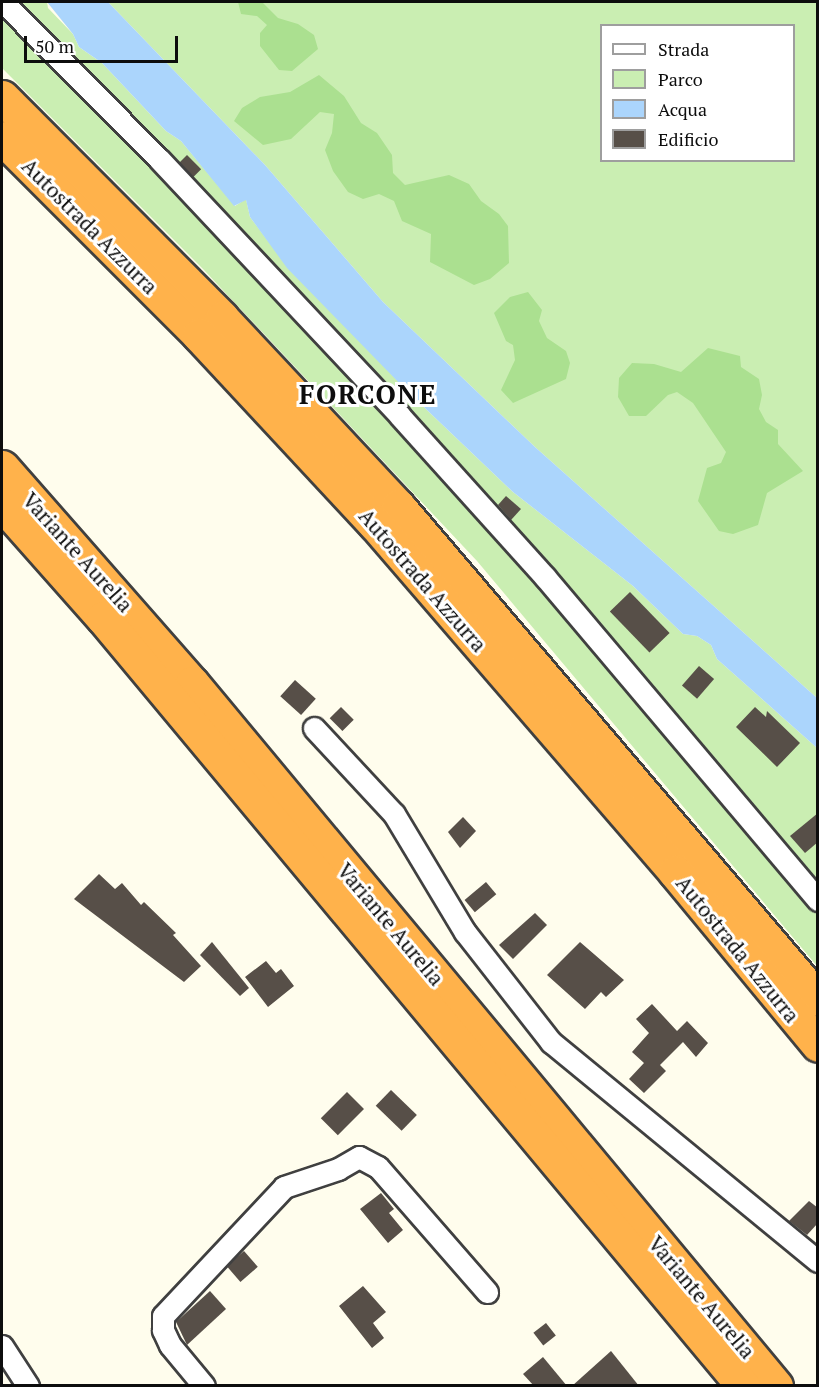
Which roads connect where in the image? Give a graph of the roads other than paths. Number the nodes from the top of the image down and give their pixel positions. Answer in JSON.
{"nodes":[{"id":1,"x":3,"y":2,"type":"edge"},
{"id":2,"x":2,"y":97,"type":"edge"},
{"id":3,"x":2,"y":138,"type":"edge"},
{"id":4,"x":2,"y":467,"type":"edge"},
{"id":5,"x":2,"y":504,"type":"edge"},
{"id":6,"x":113,"y":611,"type":"junction"},
{"id":7,"x":181,"y":691,"type":"junction"},
{"id":8,"x":314,"y":729,"type":"dead end"},
{"id":9,"x":818,"y":900,"type":"edge"},
{"id":10,"x":818,"y":999,"type":"edge"},
{"id":11,"x":818,"y":1045,"type":"edge"},
{"id":12,"x":818,"y":1261,"type":"edge"},
{"id":13,"x":488,"y":1292,"type":"dead end"},
{"id":14,"x":2,"y":1346,"type":"edge"},
{"id":15,"x":28,"y":1386,"type":"edge"},
{"id":16,"x":204,"y":1386,"type":"edge"},
{"id":17,"x":743,"y":1386,"type":"edge"},
{"id":18,"x":776,"y":1386,"type":"edge"}],
"edges":[{"from":1,"to":9,"type":"street"},
{"from":2,"to":10,"type":"highway","name":"Autostrada Azzurra"},
{"from":3,"to":11,"type":"highway","name":"Autostrada Azzurra"},
{"from":4,"to":6,"type":"highway","name":"Variante Aurelia"},
{"from":5,"to":6,"type":"highway","name":"Variante Aurelia"},
{"from":6,"to":7,"type":"highway","name":"Variante Aurelia"},
{"from":7,"to":17,"type":"highway","name":"Variante Aurelia"},
{"from":7,"to":18,"type":"highway","name":"Variante Aurelia"},
{"from":8,"to":12,"type":"street"},
{"from":13,"to":16,"type":"street"},
{"from":14,"to":15,"type":"street"}]}
